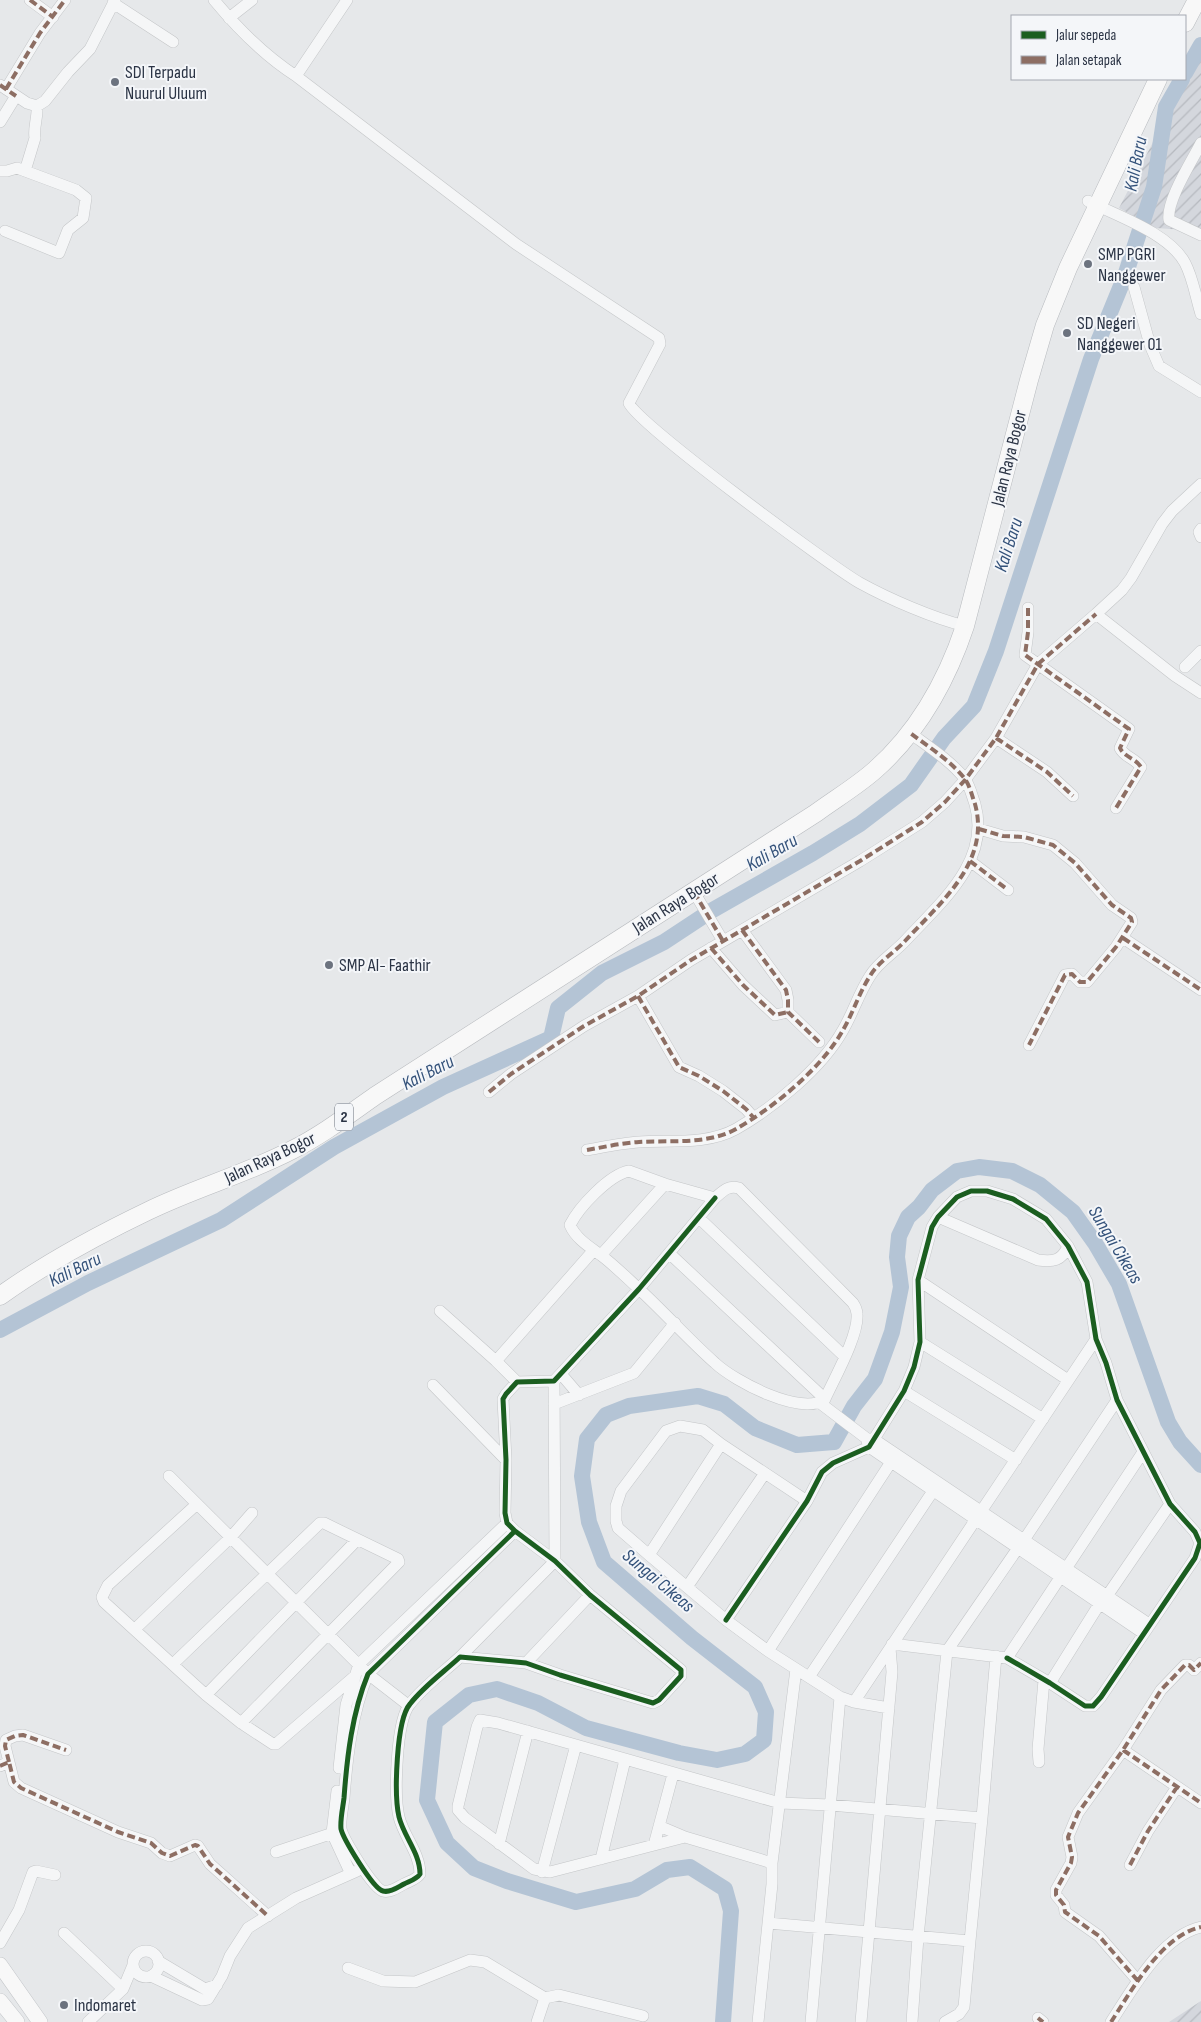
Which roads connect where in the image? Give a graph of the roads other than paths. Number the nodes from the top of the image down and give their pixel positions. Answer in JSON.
{"nodes":[{"id":1,"x":30,"y":0,"type":"edge"},
{"id":2,"x":65,"y":0,"type":"edge"},
{"id":3,"x":214,"y":0,"type":"edge"},
{"id":4,"x":252,"y":0,"type":"edge"},
{"id":5,"x":347,"y":0,"type":"edge"},
{"id":6,"x":1185,"y":0,"type":"edge"},
{"id":7,"x":1197,"y":0,"type":"edge"},
{"id":8,"x":114,"y":2,"type":"edge"},
{"id":9,"x":1177,"y":15,"type":"edge"},
{"id":10,"x":53,"y":17,"type":"junction"},
{"id":11,"x":228,"y":18,"type":"junction"},
{"id":12,"x":1186,"y":21,"type":"edge"},
{"id":13,"x":173,"y":42,"type":"dead end"},
{"id":14,"x":296,"y":76,"type":"junction"},
{"id":15,"x":1146,"y":80,"type":"edge"},
{"id":16,"x":1158,"y":80,"type":"edge"},
{"id":17,"x":3,"y":87,"type":"edge"},
{"id":18,"x":16,"y":96,"type":"junction"},
{"id":19,"x":37,"y":106,"type":"junction"},
{"id":20,"x":0,"y":122,"type":"edge"},
{"id":21,"x":1201,"y":143,"type":"edge"},
{"id":22,"x":0,"y":171,"type":"edge"},
{"id":23,"x":25,"y":171,"type":"junction"},
{"id":24,"x":1098,"y":206,"type":"junction"},
{"id":25,"x":5,"y":231,"type":"dead end"},
{"id":26,"x":1201,"y":235,"type":"edge"},
{"id":27,"x":1134,"y":287,"type":"dead end"},
{"id":28,"x":1201,"y":314,"type":"edge"},
{"id":29,"x":1201,"y":392,"type":"edge"},
{"id":30,"x":1201,"y":484,"type":"edge"},
{"id":31,"x":1201,"y":529,"type":"edge"},
{"id":32,"x":1201,"y":537,"type":"edge"},
{"id":33,"x":1028,"y":608,"type":"dead end"},
{"id":34,"x":1096,"y":614,"type":"junction"},
{"id":35,"x":960,"y":625,"type":"junction"},
{"id":36,"x":1200,"y":655,"type":"edge"},
{"id":37,"x":1038,"y":664,"type":"junction"},
{"id":38,"x":1185,"y":667,"type":"dead end"},
{"id":39,"x":1201,"y":693,"type":"edge"},
{"id":40,"x":910,"y":733,"type":"junction"},
{"id":41,"x":996,"y":738,"type":"junction"},
{"id":42,"x":965,"y":780,"type":"junction"},
{"id":43,"x":1073,"y":796,"type":"dead end"},
{"id":44,"x":1116,"y":808,"type":"dead end"},
{"id":45,"x":979,"y":828,"type":"junction"},
{"id":46,"x":970,"y":861,"type":"junction"},
{"id":47,"x":1008,"y":890,"type":"dead end"},
{"id":48,"x":698,"y":899,"type":"junction"},
{"id":49,"x":742,"y":930,"type":"junction"},
{"id":50,"x":1123,"y":938,"type":"junction"},
{"id":51,"x":723,"y":941,"type":"junction"},
{"id":52,"x":711,"y":948,"type":"junction"},
{"id":53,"x":1201,"y":990,"type":"edge"},
{"id":54,"x":638,"y":996,"type":"junction"},
{"id":55,"x":788,"y":1012,"type":"junction"},
{"id":56,"x":819,"y":1042,"type":"dead end"},
{"id":57,"x":1029,"y":1045,"type":"dead end"},
{"id":58,"x":489,"y":1092,"type":"dead end"},
{"id":59,"x":753,"y":1117,"type":"junction"},
{"id":60,"x":587,"y":1150,"type":"dead end"},
{"id":61,"x":664,"y":1184,"type":"junction"},
{"id":62,"x":715,"y":1198,"type":"junction"},
{"id":63,"x":938,"y":1217,"type":"junction"},
{"id":64,"x":699,"y":1218,"type":"junction"},
{"id":65,"x":1068,"y":1246,"type":"junction"},
{"id":66,"x":669,"y":1252,"type":"junction"},
{"id":67,"x":597,"y":1253,"type":"junction"},
{"id":68,"x":918,"y":1280,"type":"junction"},
{"id":69,"x":0,"y":1283,"type":"edge"},
{"id":70,"x":639,"y":1289,"type":"junction"},
{"id":71,"x":0,"y":1296,"type":"edge"},
{"id":72,"x":440,"y":1311,"type":"dead end"},
{"id":73,"x":674,"y":1323,"type":"junction"},
{"id":74,"x":1096,"y":1339,"type":"junction"},
{"id":75,"x":920,"y":1342,"type":"junction"},
{"id":76,"x":845,"y":1357,"type":"junction"},
{"id":77,"x":496,"y":1360,"type":"junction"},
{"id":78,"x":557,"y":1378,"type":"junction"},
{"id":79,"x":1068,"y":1380,"type":"junction"},
{"id":80,"x":517,"y":1382,"type":"junction"},
{"id":81,"x":432,"y":1385,"type":"dead end"},
{"id":82,"x":904,"y":1392,"type":"junction"},
{"id":83,"x":580,"y":1395,"type":"junction"},
{"id":84,"x":1117,"y":1400,"type":"junction"},
{"id":85,"x":554,"y":1404,"type":"junction"},
{"id":86,"x":824,"y":1404,"type":"junction"},
{"id":87,"x":1043,"y":1419,"type":"junction"},
{"id":88,"x":870,"y":1442,"type":"junction"},
{"id":89,"x":721,"y":1444,"type":"junction"},
{"id":90,"x":1143,"y":1452,"type":"junction"},
{"id":91,"x":506,"y":1460,"type":"junction"},
{"id":92,"x":1016,"y":1460,"type":"junction"},
{"id":93,"x":891,"y":1462,"type":"junction"},
{"id":94,"x":765,"y":1473,"type":"junction"},
{"id":95,"x":169,"y":1476,"type":"dead end"},
{"id":96,"x":933,"y":1491,"type":"junction"},
{"id":97,"x":807,"y":1500,"type":"junction"},
{"id":98,"x":196,"y":1504,"type":"junction"},
{"id":99,"x":1170,"y":1504,"type":"junction"},
{"id":100,"x":252,"y":1514,"type":"dead end"},
{"id":101,"x":979,"y":1516,"type":"junction"},
{"id":102,"x":511,"y":1527,"type":"junction"},
{"id":103,"x":231,"y":1537,"type":"junction"},
{"id":104,"x":357,"y":1540,"type":"junction"},
{"id":105,"x":1021,"y":1544,"type":"junction"},
{"id":106,"x":649,"y":1555,"type":"junction"},
{"id":107,"x":554,"y":1561,"type":"junction"},
{"id":108,"x":1063,"y":1573,"type":"junction"},
{"id":109,"x":267,"y":1574,"type":"junction"},
{"id":110,"x":687,"y":1587,"type":"junction"},
{"id":111,"x":590,"y":1595,"type":"junction"},
{"id":112,"x":1103,"y":1600,"type":"junction"},
{"id":113,"x":297,"y":1603,"type":"junction"},
{"id":114,"x":726,"y":1620,"type":"junction"},
{"id":115,"x":135,"y":1629,"type":"junction"},
{"id":116,"x":1146,"y":1629,"type":"junction"},
{"id":117,"x":327,"y":1635,"type":"junction"},
{"id":118,"x":891,"y":1646,"type":"junction"},
{"id":119,"x":768,"y":1651,"type":"junction"},
{"id":120,"x":947,"y":1651,"type":"junction"},
{"id":121,"x":460,"y":1656,"type":"junction"},
{"id":122,"x":1001,"y":1657,"type":"junction"},
{"id":123,"x":526,"y":1663,"type":"junction"},
{"id":124,"x":1201,"y":1663,"type":"edge"},
{"id":125,"x":173,"y":1664,"type":"junction"},
{"id":126,"x":359,"y":1664,"type":"junction"},
{"id":127,"x":796,"y":1669,"type":"junction"},
{"id":128,"x":368,"y":1674,"type":"junction"},
{"id":129,"x":355,"y":1676,"type":"junction"},
{"id":130,"x":809,"y":1677,"type":"junction"},
{"id":131,"x":1047,"y":1681,"type":"junction"},
{"id":132,"x":206,"y":1696,"type":"junction"},
{"id":133,"x":840,"y":1697,"type":"junction"},
{"id":134,"x":331,"y":1698,"type":"junction"},
{"id":135,"x":854,"y":1702,"type":"junction"},
{"id":136,"x":346,"y":1704,"type":"junction"},
{"id":137,"x":408,"y":1705,"type":"junction"},
{"id":138,"x":888,"y":1708,"type":"junction"},
{"id":139,"x":241,"y":1723,"type":"junction"},
{"id":140,"x":528,"y":1731,"type":"junction"},
{"id":141,"x":576,"y":1745,"type":"junction"},
{"id":142,"x":66,"y":1750,"type":"dead end"},
{"id":143,"x":1124,"y":1750,"type":"junction"},
{"id":144,"x":625,"y":1760,"type":"junction"},
{"id":145,"x":1038,"y":1762,"type":"dead end"},
{"id":146,"x":4,"y":1764,"type":"edge"},
{"id":147,"x":673,"y":1774,"type":"junction"},
{"id":148,"x":1177,"y":1788,"type":"junction"},
{"id":149,"x":1201,"y":1802,"type":"edge"},
{"id":150,"x":780,"y":1803,"type":"junction"},
{"id":151,"x":830,"y":1805,"type":"junction"},
{"id":152,"x":879,"y":1810,"type":"junction"},
{"id":153,"x":931,"y":1814,"type":"junction"},
{"id":154,"x":982,"y":1818,"type":"junction"},
{"id":155,"x":659,"y":1826,"type":"junction"},
{"id":156,"x":337,"y":1831,"type":"junction"},
{"id":157,"x":685,"y":1837,"type":"junction"},
{"id":158,"x":499,"y":1844,"type":"junction"},
{"id":159,"x":654,"y":1845,"type":"junction"},
{"id":160,"x":276,"y":1852,"type":"dead end"},
{"id":161,"x":601,"y":1859,"type":"junction"},
{"id":162,"x":772,"y":1863,"type":"junction"},
{"id":163,"x":1130,"y":1865,"type":"dead end"},
{"id":164,"x":363,"y":1870,"type":"junction"},
{"id":165,"x":350,"y":1872,"type":"junction"},
{"id":166,"x":542,"y":1872,"type":"junction"},
{"id":167,"x":55,"y":1875,"type":"dead end"},
{"id":168,"x":268,"y":1916,"type":"junction"},
{"id":169,"x":768,"y":1923,"type":"junction"},
{"id":170,"x":1201,"y":1927,"type":"edge"},
{"id":171,"x":819,"y":1928,"type":"junction"},
{"id":172,"x":869,"y":1932,"type":"junction"},
{"id":173,"x":64,"y":1933,"type":"dead end"},
{"id":174,"x":918,"y":1937,"type":"junction"},
{"id":175,"x":970,"y":1941,"type":"junction"},
{"id":176,"x":0,"y":1943,"type":"edge"},
{"id":177,"x":158,"y":1961,"type":"junction"},
{"id":178,"x":0,"y":1965,"type":"edge"},
{"id":179,"x":133,"y":1965,"type":"junction"},
{"id":180,"x":348,"y":1968,"type":"dead end"},
{"id":181,"x":148,"y":1977,"type":"junction"},
{"id":182,"x":1138,"y":1981,"type":"junction"},
{"id":183,"x":217,"y":1986,"type":"junction"},
{"id":184,"x":123,"y":1989,"type":"junction"},
{"id":185,"x":545,"y":1998,"type":"junction"},
{"id":186,"x":0,"y":2001,"type":"edge"},
{"id":187,"x":643,"y":2016,"type":"dead end"},
{"id":188,"x":16,"y":2022,"type":"edge"},
{"id":189,"x":40,"y":2022,"type":"edge"},
{"id":190,"x":88,"y":2022,"type":"edge"},
{"id":191,"x":537,"y":2022,"type":"edge"},
{"id":192,"x":758,"y":2022,"type":"edge"},
{"id":193,"x":811,"y":2022,"type":"edge"},
{"id":194,"x":861,"y":2022,"type":"edge"},
{"id":195,"x":912,"y":2022,"type":"edge"},
{"id":196,"x":945,"y":2022,"type":"edge"},
{"id":197,"x":1111,"y":2022,"type":"edge"}],
"edges":[{"from":1,"to":10,"type":"street"},
{"from":2,"to":10,"type":"street"},
{"from":3,"to":11,"type":"street"},
{"from":4,"to":11,"type":"street"},
{"from":5,"to":14,"type":"street"},
{"from":6,"to":9,"type":"highway"},
{"from":7,"to":12,"type":"highway"},
{"from":8,"to":13,"type":"street"},
{"from":8,"to":19,"type":"street"},
{"from":10,"to":17,"type":"street"},
{"from":11,"to":14,"type":"street"},
{"from":14,"to":35,"type":"street"},
{"from":15,"to":24,"type":"highway","name":"Jalan Raya Bogor","number":"2"},
{"from":16,"to":24,"type":"highway","name":"Jalan Raya Bogor","number":"2"},
{"from":17,"to":18,"type":"street"},
{"from":18,"to":19,"type":"street"},
{"from":18,"to":20,"type":"street"},
{"from":19,"to":23,"type":"street"},
{"from":21,"to":26,"type":"street"},
{"from":22,"to":23,"type":"street"},
{"from":23,"to":25,"type":"street"},
{"from":24,"to":28,"type":"street"},
{"from":24,"to":35,"type":"highway","name":"Jalan Raya Bogor","number":"2"},
{"from":27,"to":29,"type":"street"},
{"from":30,"to":34,"type":"street"},
{"from":31,"to":32,"type":"street"},
{"from":33,"to":37,"type":"street"},
{"from":34,"to":37,"type":"street"},
{"from":34,"to":39,"type":"street"},
{"from":35,"to":40,"type":"highway","name":"Jalan Raya Bogor","number":"2"},
{"from":35,"to":69,"type":"highway","name":"Jalan Raya Bogor","number":"2"},
{"from":36,"to":38,"type":"street"},
{"from":37,"to":41,"type":"street"},
{"from":37,"to":44,"type":"street"},
{"from":40,"to":42,"type":"street"},
{"from":40,"to":48,"type":"highway","name":"Jalan Raya Bogor","number":"2"},
{"from":41,"to":42,"type":"street"},
{"from":41,"to":43,"type":"street"},
{"from":42,"to":45,"type":"street"},
{"from":42,"to":49,"type":"street"},
{"from":45,"to":46,"type":"street"},
{"from":45,"to":50,"type":"street"},
{"from":46,"to":47,"type":"street"},
{"from":46,"to":59,"type":"street"},
{"from":48,"to":51,"type":"street"},
{"from":48,"to":71,"type":"highway","name":"Jalan Raya Bogor","number":"2"},
{"from":49,"to":51,"type":"street"},
{"from":49,"to":55,"type":"street"},
{"from":50,"to":53,"type":"street"},
{"from":50,"to":57,"type":"street"},
{"from":51,"to":52,"type":"street"},
{"from":52,"to":54,"type":"street"},
{"from":52,"to":55,"type":"street"},
{"from":54,"to":58,"type":"street"},
{"from":54,"to":59,"type":"street"},
{"from":55,"to":56,"type":"street"},
{"from":59,"to":60,"type":"street"},
{"from":61,"to":62,"type":"street"},
{"from":61,"to":67,"type":"street"},
{"from":61,"to":67,"type":"street"},
{"from":62,"to":64,"type":"street"},
{"from":62,"to":76,"type":"street"},
{"from":63,"to":65,"type":"street"},
{"from":63,"to":65,"type":"street"},
{"from":63,"to":68,"type":"street"},
{"from":64,"to":66,"type":"street"},
{"from":64,"to":76,"type":"street"},
{"from":65,"to":74,"type":"street"},
{"from":66,"to":70,"type":"street"},
{"from":66,"to":86,"type":"street"},
{"from":67,"to":70,"type":"street"},
{"from":67,"to":77,"type":"street"},
{"from":68,"to":75,"type":"street"},
{"from":68,"to":79,"type":"street"},
{"from":70,"to":73,"type":"street"},
{"from":70,"to":78,"type":"street"},
{"from":72,"to":77,"type":"street"},
{"from":73,"to":83,"type":"street"},
{"from":73,"to":86,"type":"street"},
{"from":74,"to":79,"type":"street"},
{"from":74,"to":84,"type":"street"},
{"from":75,"to":82,"type":"street"},
{"from":75,"to":87,"type":"street"},
{"from":76,"to":86,"type":"street"},
{"from":77,"to":80,"type":"street"},
{"from":78,"to":80,"type":"street"},
{"from":78,"to":83,"type":"street"},
{"from":78,"to":85,"type":"street"},
{"from":79,"to":87,"type":"street"},
{"from":80,"to":91,"type":"street"},
{"from":81,"to":91,"type":"street"},
{"from":82,"to":88,"type":"street"},
{"from":82,"to":92,"type":"street"},
{"from":83,"to":85,"type":"street"},
{"from":84,"to":90,"type":"street"},
{"from":84,"to":105,"type":"street"},
{"from":85,"to":107,"type":"street"},
{"from":86,"to":88,"type":"street"},
{"from":87,"to":92,"type":"street"},
{"from":88,"to":93,"type":"street"},
{"from":88,"to":97,"type":"street"},
{"from":88,"to":101,"type":"street"},
{"from":89,"to":94,"type":"street"},
{"from":89,"to":106,"type":"street"},
{"from":89,"to":106,"type":"street"},
{"from":90,"to":99,"type":"street"},
{"from":90,"to":108,"type":"street"},
{"from":91,"to":102,"type":"street"},
{"from":92,"to":101,"type":"street"},
{"from":93,"to":96,"type":"street"},
{"from":93,"to":119,"type":"street"},
{"from":94,"to":97,"type":"street"},
{"from":94,"to":110,"type":"street"},
{"from":95,"to":98,"type":"street"},
{"from":96,"to":101,"type":"street"},
{"from":96,"to":130,"type":"street"},
{"from":97,"to":114,"type":"street"},
{"from":98,"to":103,"type":"street"},
{"from":98,"to":115,"type":"street"},
{"from":99,"to":112,"type":"street"},
{"from":99,"to":116,"type":"street"},
{"from":100,"to":103,"type":"street"},
{"from":101,"to":105,"type":"street"},
{"from":101,"to":118,"type":"street"},
{"from":102,"to":107,"type":"street"},
{"from":102,"to":126,"type":"street"},
{"from":102,"to":128,"type":"street"},
{"from":103,"to":109,"type":"street"},
{"from":103,"to":115,"type":"street"},
{"from":104,"to":109,"type":"street"},
{"from":104,"to":113,"type":"street"},
{"from":104,"to":117,"type":"street"},
{"from":105,"to":108,"type":"street"},
{"from":105,"to":120,"type":"street"},
{"from":106,"to":110,"type":"street"},
{"from":107,"to":111,"type":"street"},
{"from":107,"to":121,"type":"street"},
{"from":108,"to":112,"type":"street"},
{"from":108,"to":122,"type":"street"},
{"from":109,"to":113,"type":"street"},
{"from":109,"to":125,"type":"street"},
{"from":110,"to":114,"type":"street"},
{"from":111,"to":123,"type":"street"},
{"from":111,"to":123,"type":"street"},
{"from":112,"to":116,"type":"street"},
{"from":112,"to":131,"type":"street"},
{"from":113,"to":117,"type":"street"},
{"from":113,"to":132,"type":"street"},
{"from":114,"to":119,"type":"street"},
{"from":115,"to":125,"type":"street"},
{"from":116,"to":131,"type":"street"},
{"from":117,"to":126,"type":"street"},
{"from":117,"to":139,"type":"street"},
{"from":118,"to":120,"type":"street"},
{"from":118,"to":135,"type":"street"},
{"from":118,"to":138,"type":"street"},
{"from":119,"to":127,"type":"street"},
{"from":120,"to":122,"type":"street"},
{"from":120,"to":153,"type":"street"},
{"from":121,"to":123,"type":"street"},
{"from":121,"to":137,"type":"street"},
{"from":122,"to":131,"type":"street"},
{"from":122,"to":154,"type":"street"},
{"from":124,"to":143,"type":"street"},
{"from":125,"to":132,"type":"street"},
{"from":126,"to":128,"type":"street"},
{"from":126,"to":129,"type":"street"},
{"from":127,"to":130,"type":"street"},
{"from":127,"to":150,"type":"street"},
{"from":128,"to":137,"type":"street"},
{"from":128,"to":156,"type":"street"},
{"from":129,"to":134,"type":"street"},
{"from":129,"to":136,"type":"street"},
{"from":130,"to":133,"type":"street"},
{"from":131,"to":145,"type":"street"},
{"from":132,"to":139,"type":"street"},
{"from":133,"to":135,"type":"street"},
{"from":133,"to":151,"type":"street"},
{"from":134,"to":136,"type":"street"},
{"from":134,"to":139,"type":"street"},
{"from":135,"to":138,"type":"street"},
{"from":136,"to":156,"type":"street"},
{"from":137,"to":164,"type":"street"},
{"from":138,"to":152,"type":"street"},
{"from":140,"to":141,"type":"street"},
{"from":140,"to":158,"type":"street"},
{"from":140,"to":158,"type":"street"},
{"from":141,"to":144,"type":"street"},
{"from":141,"to":166,"type":"street"},
{"from":142,"to":146,"type":"street"},
{"from":143,"to":148,"type":"street"},
{"from":143,"to":182,"type":"street"},
{"from":144,"to":147,"type":"street"},
{"from":144,"to":161,"type":"street"},
{"from":146,"to":168,"type":"street"},
{"from":147,"to":150,"type":"street"},
{"from":147,"to":155,"type":"street"},
{"from":148,"to":149,"type":"street"},
{"from":148,"to":163,"type":"street"},
{"from":150,"to":151,"type":"street"},
{"from":150,"to":162,"type":"street"},
{"from":151,"to":152,"type":"street"},
{"from":151,"to":171,"type":"street"},
{"from":152,"to":153,"type":"street"},
{"from":152,"to":172,"type":"street"},
{"from":153,"to":154,"type":"street"},
{"from":153,"to":174,"type":"street"},
{"from":154,"to":175,"type":"street"},
{"from":155,"to":157,"type":"street"},
{"from":155,"to":159,"type":"street"},
{"from":156,"to":160,"type":"street"},
{"from":156,"to":164,"type":"street"},
{"from":156,"to":165,"type":"street"},
{"from":157,"to":159,"type":"street"},
{"from":157,"to":162,"type":"street"},
{"from":158,"to":166,"type":"street"},
{"from":159,"to":161,"type":"street"},
{"from":161,"to":166,"type":"street"},
{"from":162,"to":169,"type":"street"},
{"from":164,"to":165,"type":"street"},
{"from":165,"to":168,"type":"street"},
{"from":167,"to":176,"type":"street"},
{"from":168,"to":183,"type":"street"},
{"from":169,"to":171,"type":"street"},
{"from":169,"to":192,"type":"street"},
{"from":170,"to":182,"type":"street"},
{"from":171,"to":172,"type":"street"},
{"from":171,"to":193,"type":"street"},
{"from":172,"to":174,"type":"street"},
{"from":172,"to":194,"type":"street"},
{"from":173,"to":184,"type":"street"},
{"from":174,"to":175,"type":"street"},
{"from":174,"to":195,"type":"street"},
{"from":175,"to":196,"type":"street"},
{"from":177,"to":179,"type":"street"},
{"from":177,"to":181,"type":"street"},
{"from":177,"to":183,"type":"street"},
{"from":178,"to":189,"type":"main road"},
{"from":179,"to":181,"type":"street"},
{"from":179,"to":184,"type":"street"},
{"from":180,"to":185,"type":"street"},
{"from":181,"to":183,"type":"street"},
{"from":181,"to":184,"type":"street"},
{"from":182,"to":197,"type":"street"},
{"from":184,"to":190,"type":"street"},
{"from":185,"to":187,"type":"street"},
{"from":185,"to":191,"type":"street"},
{"from":186,"to":188,"type":"main road"}]}
